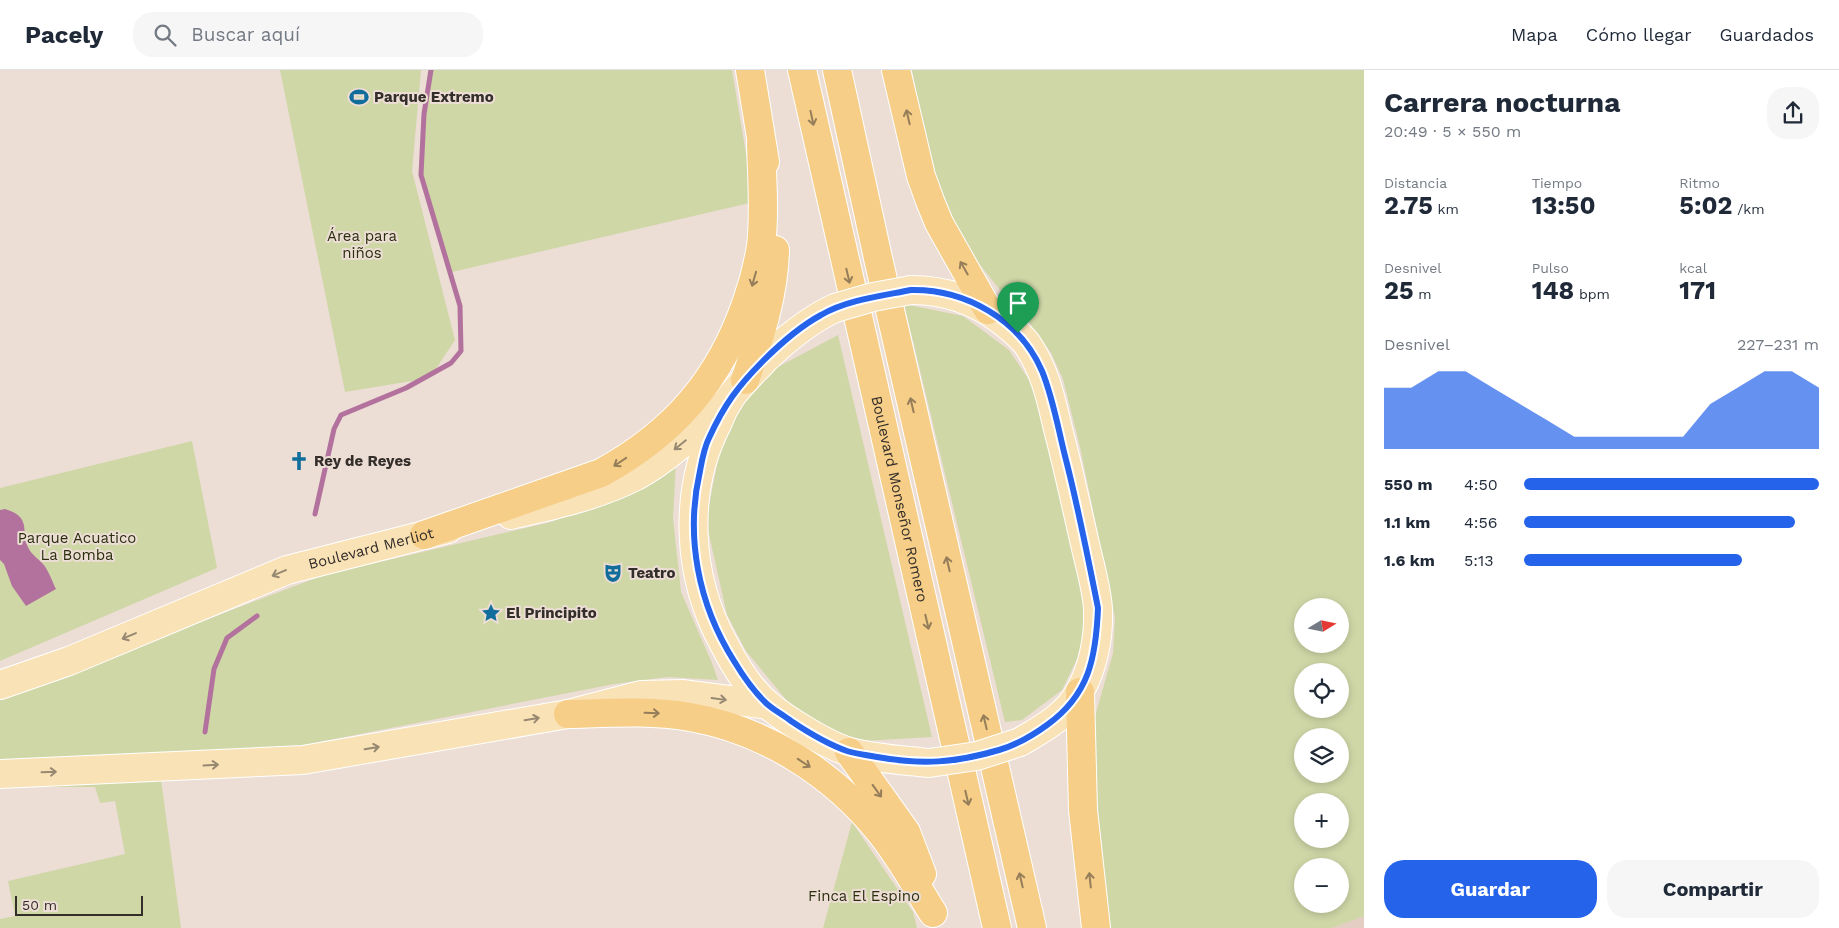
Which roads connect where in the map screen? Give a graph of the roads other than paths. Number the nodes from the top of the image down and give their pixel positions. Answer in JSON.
{"nodes":[{"id":1,"x":750,"y":70,"type":"edge"},
{"id":2,"x":802,"y":70,"type":"edge"},
{"id":3,"x":837,"y":70,"type":"edge"},
{"id":4,"x":896,"y":70,"type":"edge"},
{"id":5,"x":761,"y":144,"type":"junction"},
{"id":6,"x":988,"y":310,"type":"junction"},
{"id":7,"x":737,"y":390,"type":"junction"},
{"id":8,"x":424,"y":535,"type":"junction"},
{"id":9,"x":0,"y":686,"type":"edge"},
{"id":10,"x":1080,"y":692,"type":"junction"},
{"id":11,"x":768,"y":705,"type":"junction"},
{"id":12,"x":568,"y":714,"type":"junction"},
{"id":13,"x":848,"y":752,"type":"junction"},
{"id":14,"x":0,"y":774,"type":"edge"},
{"id":15,"x":935,"y":921,"type":"edge"},
{"id":16,"x":997,"y":928,"type":"edge"},
{"id":17,"x":1032,"y":928,"type":"edge"},
{"id":18,"x":1096,"y":928,"type":"edge"}],
"edges":[{"from":1,"to":5,"type":"highway"},
{"from":2,"to":16,"type":"highway","name":"Boulevard Monseñor Romero","one_way":true},
{"from":17,"to":3,"type":"highway","one_way":true},
{"from":6,"to":4,"type":"highway","one_way":true},
{"from":5,"to":7,"type":"highway"},
{"from":5,"to":8,"type":"highway","one_way":true},
{"from":6,"to":7,"type":"main road","name":"Boulevard Merliot","bridge":true},
{"from":6,"to":10,"type":"main road","name":"Boulevard Merliot"},
{"from":7,"to":8,"type":"main road","name":"Boulevard Merliot","one_way":true},
{"from":7,"to":11,"type":"main road"},
{"from":8,"to":9,"type":"main road","name":"Boulevard Merliot","one_way":true},
{"from":10,"to":13,"type":"main road","name":"Boulevard Merliot","bridge":true},
{"from":18,"to":10,"type":"highway","one_way":true},
{"from":12,"to":11,"type":"main road","one_way":true},
{"from":11,"to":13,"type":"main road","name":"Boulevard Merliot"},
{"from":14,"to":12,"type":"main road","one_way":true},
{"from":12,"to":15,"type":"highway","one_way":true},
{"from":13,"to":15,"type":"highway","one_way":true}]}
